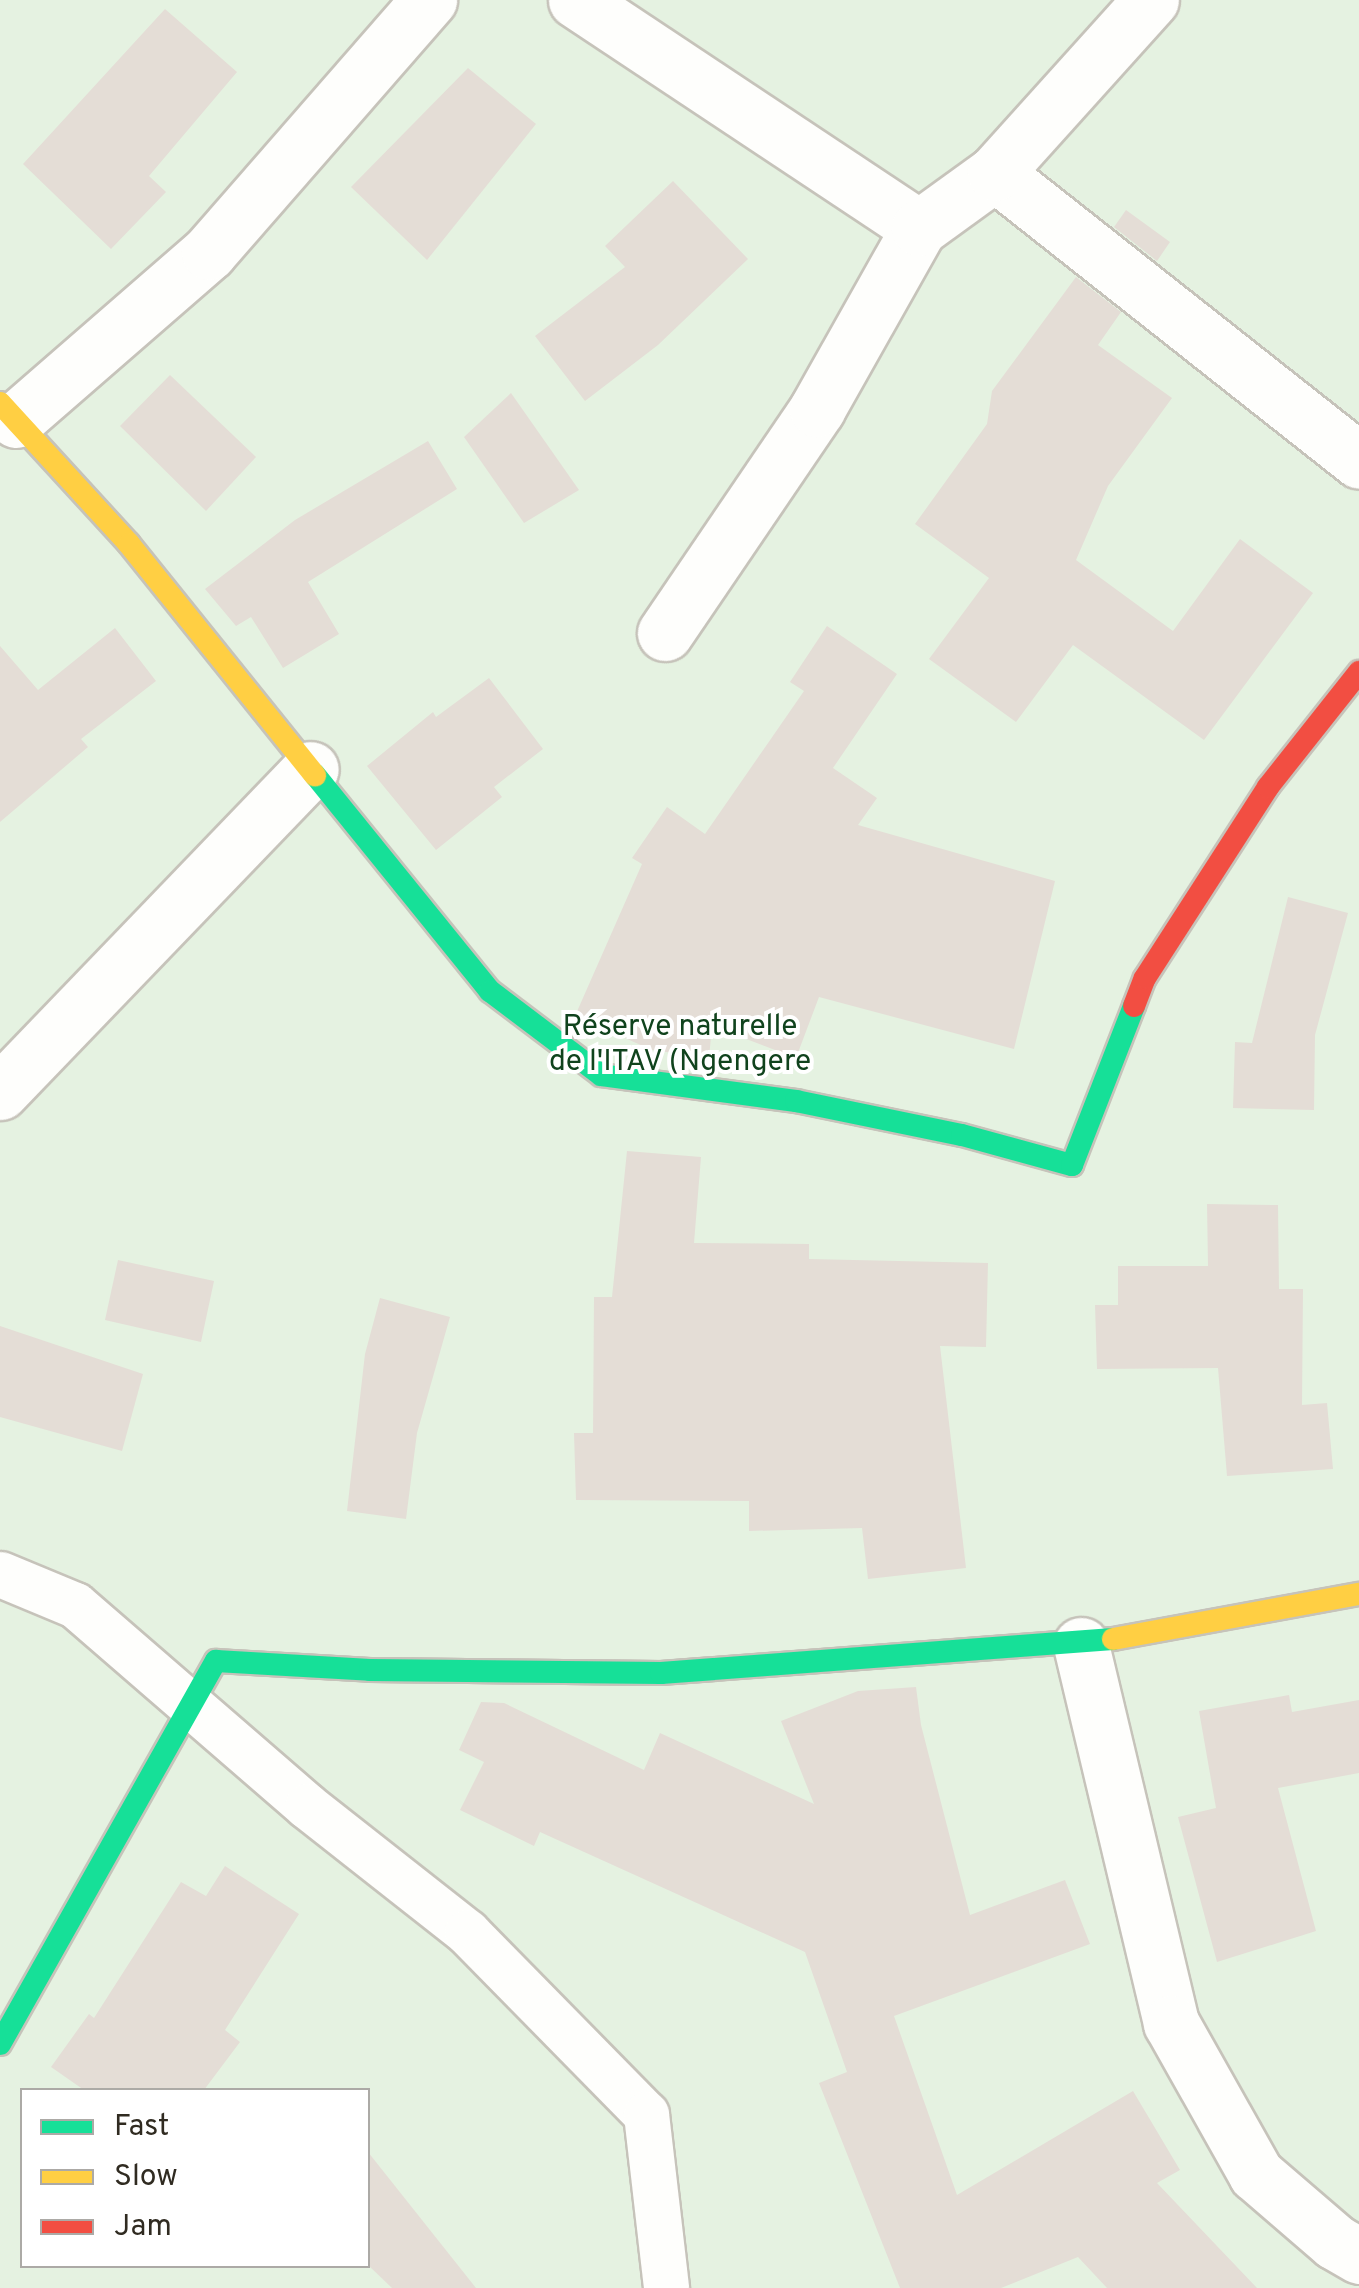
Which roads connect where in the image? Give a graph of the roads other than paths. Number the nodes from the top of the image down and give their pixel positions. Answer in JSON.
{"nodes":[{"id":1,"x":429,"y":0,"type":"edge"},
{"id":2,"x":576,"y":0,"type":"edge"},
{"id":3,"x":1151,"y":0,"type":"edge"},
{"id":4,"x":995,"y":172,"type":"junction"},
{"id":5,"x":920,"y":228,"type":"junction"},
{"id":6,"x":8,"y":412,"type":"edge"},
{"id":7,"x":1359,"y":460,"type":"edge"},
{"id":8,"x":665,"y":633,"type":"dead end"},
{"id":9,"x":1359,"y":672,"type":"edge"},
{"id":10,"x":312,"y":770,"type":"junction"},
{"id":11,"x":0,"y":1092,"type":"edge"},
{"id":12,"x":0,"y":1574,"type":"edge"},
{"id":13,"x":1359,"y":1594,"type":"edge"},
{"id":14,"x":1082,"y":1645,"type":"junction"},
{"id":15,"x":191,"y":1706,"type":"junction"},
{"id":16,"x":0,"y":2044,"type":"edge"},
{"id":17,"x":1359,"y":2256,"type":"edge"},
{"id":18,"x":666,"y":2288,"type":"edge"}],
"edges":[{"from":1,"to":6,"type":"street"},
{"from":2,"to":5,"type":"street"},
{"from":3,"to":4,"type":"street"},
{"from":4,"to":5,"type":"street"},
{"from":4,"to":7,"type":"street"},
{"from":5,"to":8,"type":"street"},
{"from":6,"to":10,"type":"street"},
{"from":9,"to":10,"type":"street"},
{"from":10,"to":11,"type":"street"},
{"from":12,"to":15,"type":"lane"},
{"from":13,"to":14,"type":"street"},
{"from":14,"to":15,"type":"street"},
{"from":14,"to":17,"type":"street"},
{"from":15,"to":16,"type":"street"},
{"from":15,"to":18,"type":"lane"}]}
